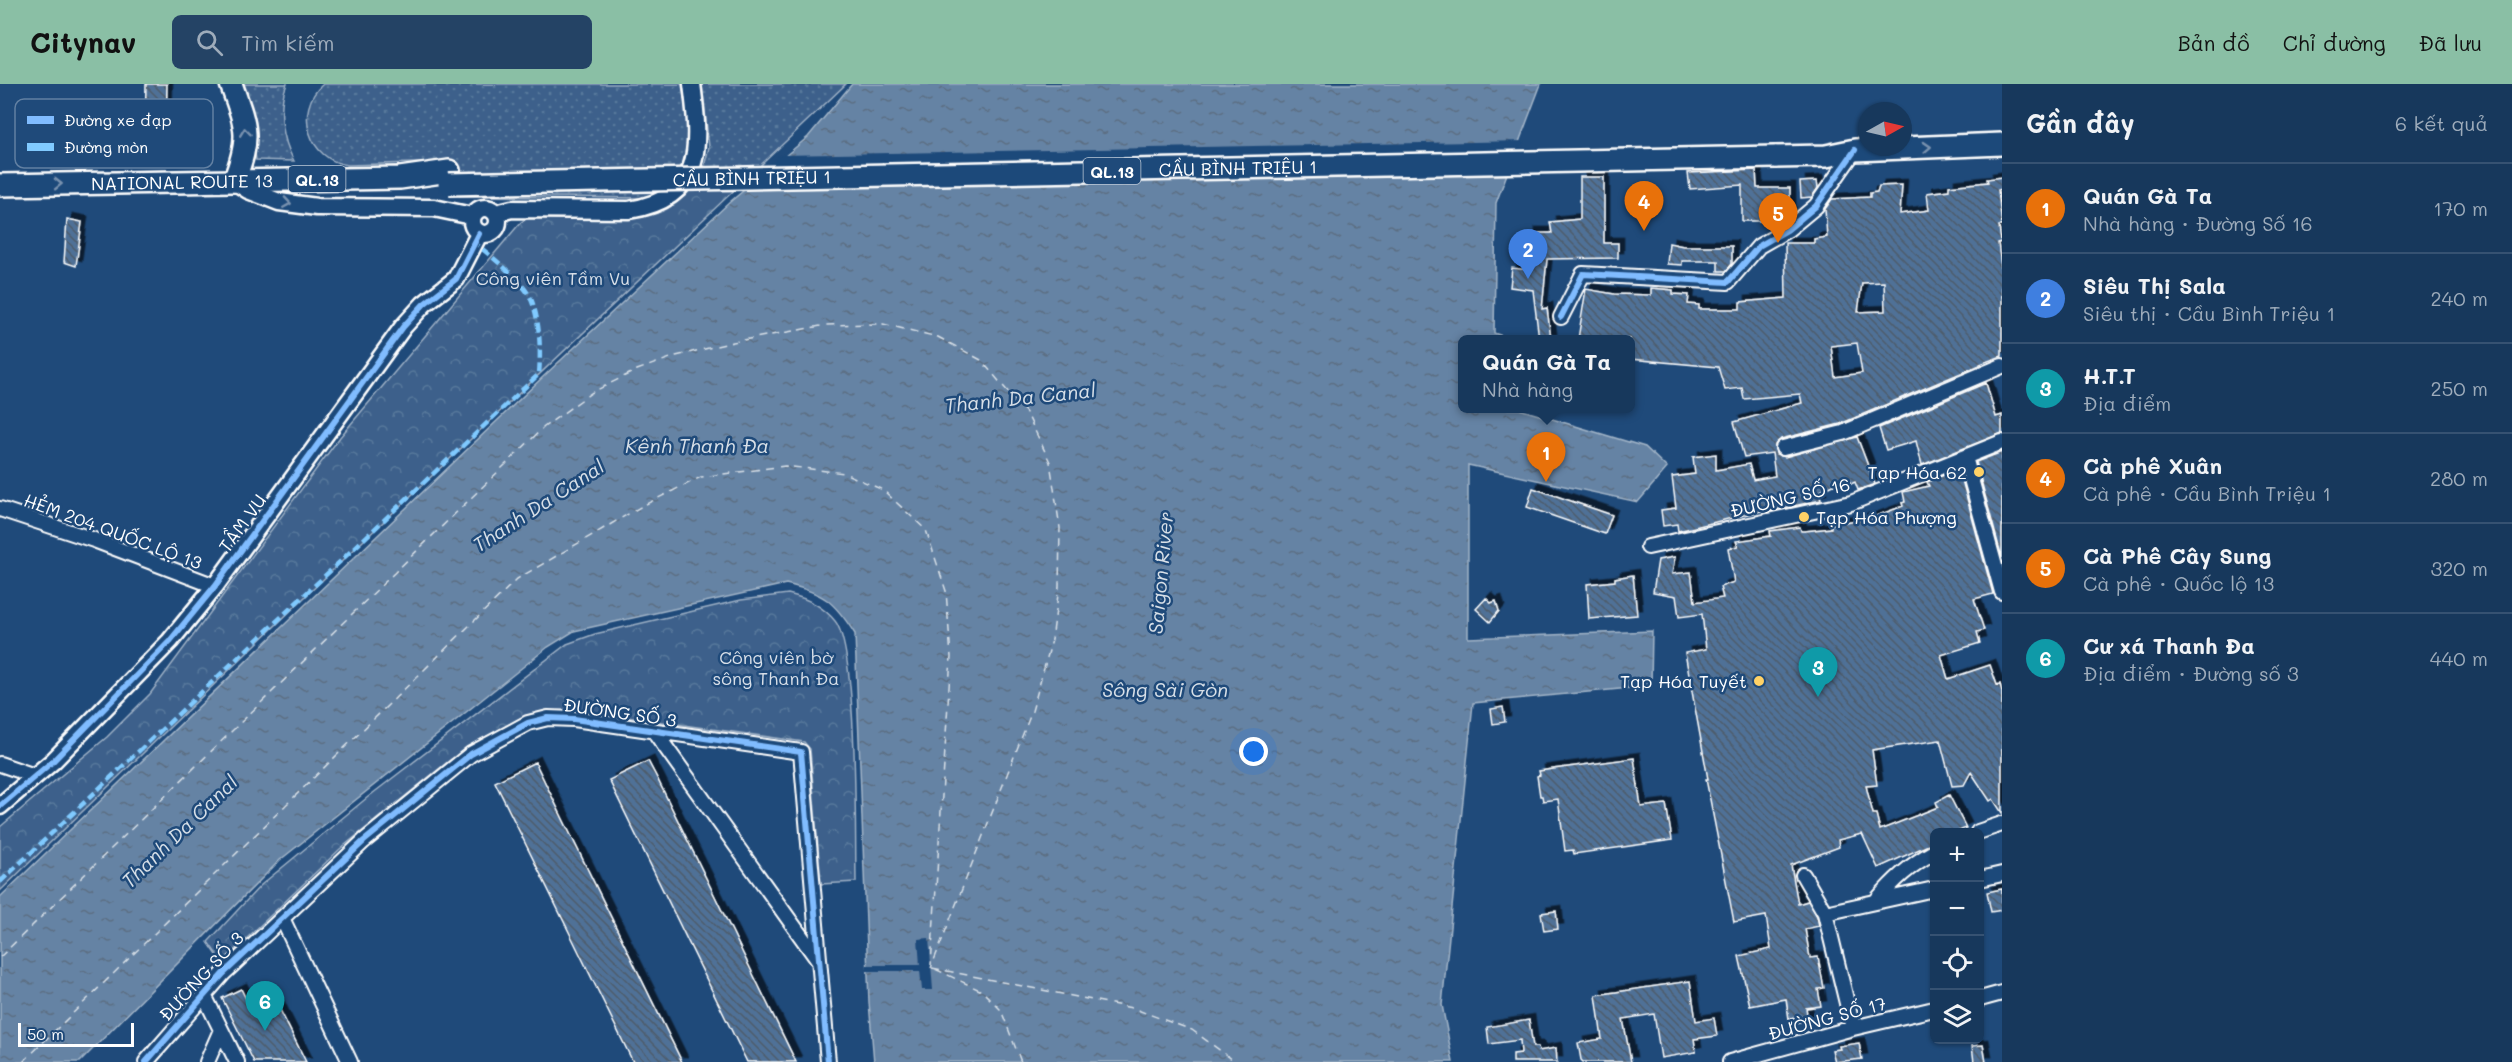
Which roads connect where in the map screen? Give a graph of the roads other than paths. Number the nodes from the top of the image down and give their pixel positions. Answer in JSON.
{"nodes":[{"id":1,"x":231,"y":84,"type":"edge"},
{"id":2,"x":692,"y":84,"type":"edge"},
{"id":3,"x":2002,"y":144,"type":"edge"},
{"id":4,"x":1855,"y":150,"type":"junction"},
{"id":5,"x":449,"y":178,"type":"joint"},
{"id":6,"x":234,"y":181,"type":"junction"},
{"id":7,"x":0,"y":185,"type":"edge"},
{"id":8,"x":496,"y":213,"type":"junction"},
{"id":9,"x":472,"y":216,"type":"junction"},
{"id":10,"x":479,"y":234,"type":"junction"},
{"id":11,"x":1561,"y":317,"type":"dead end"},
{"id":12,"x":2002,"y":366,"type":"edge"},
{"id":13,"x":2002,"y":442,"type":"edge"},
{"id":14,"x":1783,"y":448,"type":"dead end"},
{"id":15,"x":1965,"y":457,"type":"junction"},
{"id":16,"x":0,"y":509,"type":"edge"},
{"id":17,"x":1648,"y":547,"type":"dead end"},
{"id":18,"x":214,"y":586,"type":"junction"},
{"id":19,"x":2002,"y":592,"type":"edge"},
{"id":20,"x":654,"y":731,"type":"junction"},
{"id":21,"x":0,"y":764,"type":"edge"},
{"id":22,"x":35,"y":776,"type":"junction"},
{"id":23,"x":0,"y":806,"type":"edge"},
{"id":24,"x":2002,"y":824,"type":"edge"},
{"id":25,"x":1984,"y":830,"type":"edge"},
{"id":26,"x":1930,"y":854,"type":"edge"},
{"id":27,"x":2002,"y":874,"type":"edge"},
{"id":28,"x":1803,"y":875,"type":"dead end"},
{"id":29,"x":1984,"y":878,"type":"edge"},
{"id":30,"x":1930,"y":890,"type":"edge"},
{"id":31,"x":1876,"y":901,"type":"junction"},
{"id":32,"x":1825,"y":913,"type":"junction"},
{"id":33,"x":282,"y":918,"type":"junction"},
{"id":34,"x":819,"y":962,"type":"junction"},
{"id":35,"x":2002,"y":993,"type":"edge"},
{"id":36,"x":204,"y":995,"type":"junction"},
{"id":37,"x":1984,"y":998,"type":"edge"},
{"id":38,"x":1930,"y":1010,"type":"edge"},
{"id":39,"x":1853,"y":1028,"type":"junction"},
{"id":40,"x":221,"y":1030,"type":"junction"},
{"id":41,"x":1776,"y":1056,"type":"edge"},
{"id":42,"x":146,"y":1062,"type":"edge"},
{"id":43,"x":207,"y":1062,"type":"edge"},
{"id":44,"x":237,"y":1062,"type":"edge"},
{"id":45,"x":350,"y":1062,"type":"edge"},
{"id":46,"x":828,"y":1062,"type":"edge"},
{"id":47,"x":1730,"y":1062,"type":"edge"}],
"edges":[{"from":6,"to":1,"type":"main road","one_way":true},
{"from":2,"to":8,"type":"street"},
{"from":4,"to":3,"type":"main road","number":"QL.13","one_way":true},
{"from":4,"to":5,"type":"main road","name":"CẦU BÌNH TRIỆU 1","number":"QL.13"},
{"from":4,"to":11,"type":"street"},
{"from":5,"to":6,"type":"main road","name":"NATIONAL ROUTE 13","number":"QL.13"},
{"from":7,"to":6,"type":"main road","name":"NATIONAL ROUTE 13","number":"QL.13","one_way":true},
{"from":6,"to":9,"type":"street","one_way":true},
{"from":8,"to":9,"type":"street"},
{"from":8,"to":10,"type":"street"},
{"from":9,"to":10,"type":"street"},
{"from":10,"to":18,"type":"street","name":"TẦM VU"},
{"from":12,"to":14,"type":"street"},
{"from":13,"to":15,"type":"street","name":"ĐƯỜNG SỐ 16"},
{"from":15,"to":17,"type":"street","name":"ĐƯỜNG SỐ 16"},
{"from":15,"to":19,"type":"street"},
{"from":16,"to":18,"type":"street","name":"HẺM 204 QUỐC LỘ 13"},
{"from":18,"to":22,"type":"street","name":"TẦM VU"},
{"from":20,"to":33,"type":"street","name":"ĐƯỜNG SỐ 3"},
{"from":20,"to":34,"type":"street"},
{"from":20,"to":34,"type":"street","name":"ĐƯỜNG SỐ 3"},
{"from":21,"to":22,"type":"street"},
{"from":22,"to":23,"type":"street","name":"TẦM VU"},
{"from":24,"to":25,"type":"street"},
{"from":26,"to":31,"type":"street"},
{"from":27,"to":29,"type":"street"},
{"from":28,"to":32,"type":"street"},
{"from":30,"to":31,"type":"street"},
{"from":31,"to":32,"type":"street"},
{"from":32,"to":39,"type":"street"},
{"from":33,"to":36,"type":"street","name":"ĐƯỜNG SỐ 3"},
{"from":33,"to":45,"type":"street"},
{"from":34,"to":46,"type":"street","name":"ĐƯỜNG SỐ 3"},
{"from":35,"to":37,"type":"street"},
{"from":36,"to":40,"type":"street"},
{"from":36,"to":42,"type":"street","name":"ĐƯỜNG SỐ 3"},
{"from":38,"to":39,"type":"street","name":"ĐƯỜNG SỐ 17"},
{"from":39,"to":41,"type":"street","name":"ĐƯỜNG SỐ 17"},
{"from":40,"to":43,"type":"street"},
{"from":40,"to":44,"type":"street"},
{"from":41,"to":47,"type":"street","name":"ĐƯỜNG SỐ 17"}]}
